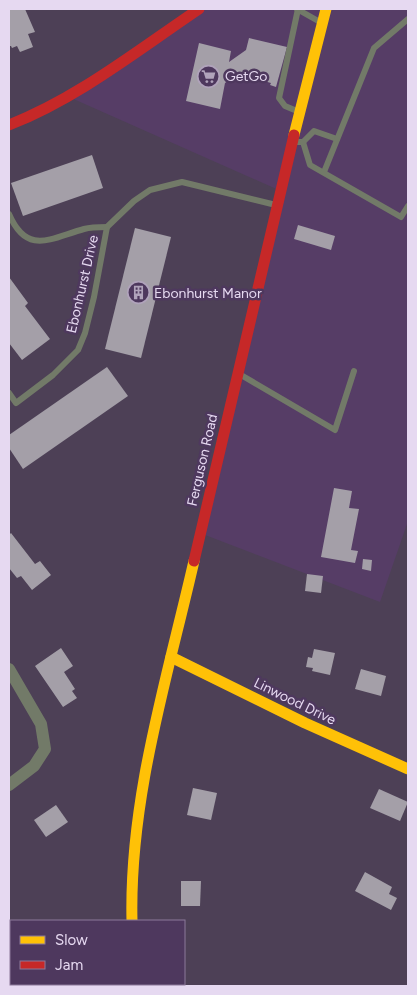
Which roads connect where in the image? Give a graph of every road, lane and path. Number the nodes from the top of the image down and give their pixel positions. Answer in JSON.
{"nodes":[{"id":1,"x":298,"y":9,"type":"edge"},
{"id":2,"x":326,"y":9,"type":"edge"},
{"id":3,"x":193,"y":10,"type":"edge"},
{"id":4,"x":408,"y":19,"type":"edge"},
{"id":5,"x":322,"y":23,"type":"junction"},
{"id":6,"x":300,"y":111,"type":"junction"},
{"id":7,"x":9,"y":126,"type":"edge"},
{"id":8,"x":337,"y":139,"type":"junction"},
{"id":9,"x":298,"y":142,"type":"junction"},
{"id":10,"x":324,"y":172,"type":"junction"},
{"id":11,"x":278,"y":205,"type":"junction"},
{"id":12,"x":408,"y":206,"type":"edge"},
{"id":13,"x":9,"y":214,"type":"edge"},
{"id":14,"x":107,"y":227,"type":"junction"},
{"id":15,"x":354,"y":371,"type":"dead end"},
{"id":16,"x":238,"y":373,"type":"junction"},
{"id":17,"x":9,"y":393,"type":"edge"},
{"id":18,"x":171,"y":657,"type":"junction"},
{"id":19,"x":9,"y":670,"type":"edge"},
{"id":20,"x":408,"y":769,"type":"edge"},
{"id":21,"x":9,"y":785,"type":"edge"},
{"id":22,"x":132,"y":920,"type":"edge"}],
"edges":[{"from":1,"to":5,"type":"lane"},
{"from":1,"to":6,"type":"lane"},
{"from":2,"to":5,"type":"street","name":"Ferguson Road"},
{"from":3,"to":7,"type":"street"},
{"from":4,"to":8,"type":"lane"},
{"from":5,"to":6,"type":"street","name":"Ferguson Road"},
{"from":6,"to":9,"type":"street","name":"Ferguson Road"},
{"from":8,"to":9,"type":"lane"},
{"from":8,"to":10,"type":"lane"},
{"from":9,"to":10,"type":"lane"},
{"from":9,"to":11,"type":"street","name":"Ferguson Road"},
{"from":10,"to":12,"type":"lane"},
{"from":11,"to":14,"type":"lane","name":"Ebonhurst Drive"},
{"from":11,"to":16,"type":"street","name":"Ferguson Road"},
{"from":13,"to":14,"type":"lane"},
{"from":14,"to":17,"type":"lane","name":"Ebonhurst Drive"},
{"from":15,"to":16,"type":"lane"},
{"from":16,"to":18,"type":"street","name":"Ferguson Road"},
{"from":18,"to":20,"type":"street","name":"Linwood Drive"},
{"from":18,"to":22,"type":"street","name":"Ferguson Road"},
{"from":19,"to":21,"type":"street"}]}
